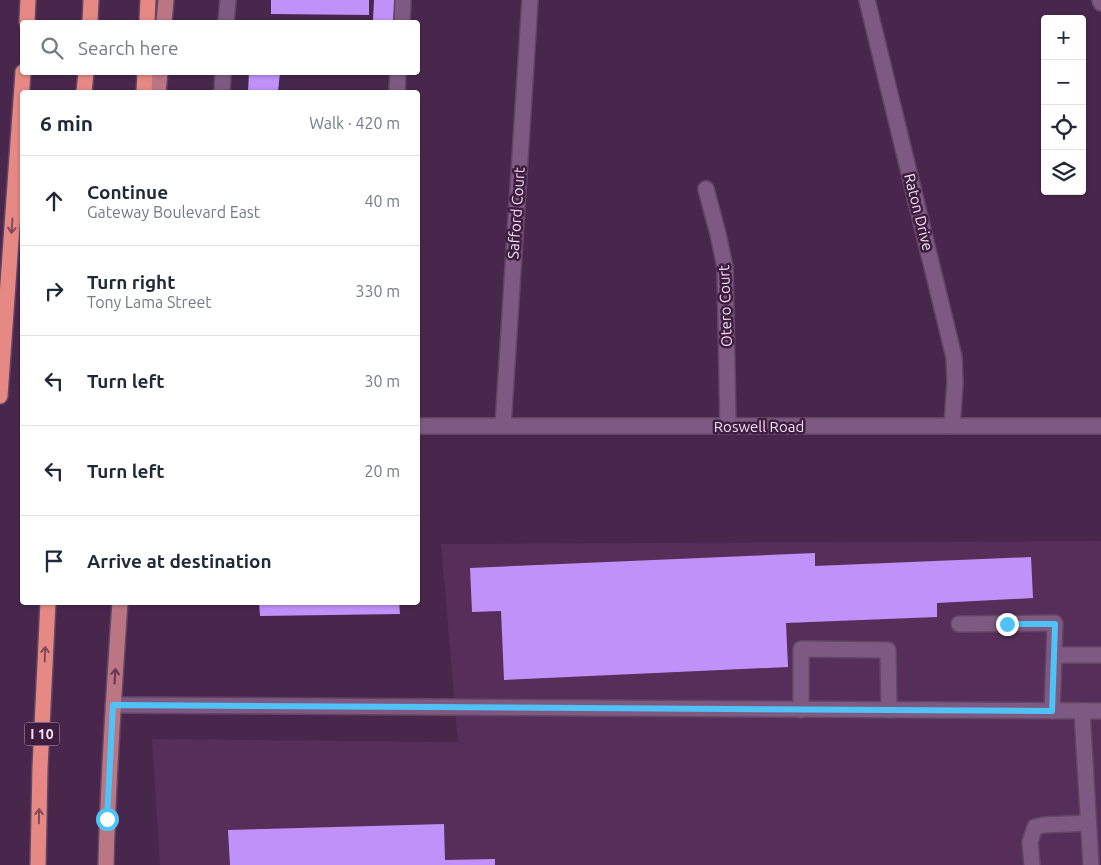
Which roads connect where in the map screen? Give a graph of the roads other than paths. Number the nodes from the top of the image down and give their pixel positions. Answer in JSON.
{"nodes":[{"id":1,"x":28,"y":0,"type":"edge"},
{"id":2,"x":91,"y":0,"type":"edge"},
{"id":3,"x":148,"y":0,"type":"edge"},
{"id":4,"x":166,"y":0,"type":"edge"},
{"id":5,"x":228,"y":0,"type":"edge"},
{"id":6,"x":403,"y":0,"type":"edge"},
{"id":7,"x":530,"y":0,"type":"edge"},
{"id":8,"x":867,"y":0,"type":"edge"},
{"id":9,"x":27,"y":20,"type":"edge"},
{"id":10,"x":90,"y":20,"type":"edge"},
{"id":11,"x":147,"y":20,"type":"edge"},
{"id":12,"x":164,"y":20,"type":"edge"},
{"id":13,"x":226,"y":20,"type":"edge"},
{"id":14,"x":402,"y":20,"type":"edge"},
{"id":15,"x":23,"y":75,"type":"edge"},
{"id":16,"x":86,"y":75,"type":"edge"},
{"id":17,"x":145,"y":75,"type":"edge"},
{"id":18,"x":160,"y":75,"type":"edge"},
{"id":19,"x":223,"y":75,"type":"edge"},
{"id":20,"x":398,"y":75,"type":"edge"},
{"id":21,"x":22,"y":90,"type":"edge"},
{"id":22,"x":84,"y":90,"type":"edge"},
{"id":23,"x":144,"y":90,"type":"edge"},
{"id":24,"x":158,"y":90,"type":"edge"},
{"id":25,"x":222,"y":90,"type":"edge"},
{"id":26,"x":397,"y":90,"type":"edge"},
{"id":27,"x":20,"y":114,"type":"edge"},
{"id":28,"x":706,"y":189,"type":"dead end"},
{"id":29,"x":0,"y":396,"type":"edge"},
{"id":30,"x":420,"y":426,"type":"edge"},
{"id":31,"x":503,"y":426,"type":"junction"},
{"id":32,"x":728,"y":426,"type":"junction"},
{"id":33,"x":952,"y":426,"type":"junction"},
{"id":34,"x":1101,"y":426,"type":"edge"},
{"id":35,"x":48,"y":605,"type":"edge"},
{"id":36,"x":120,"y":605,"type":"edge"},
{"id":37,"x":959,"y":624,"type":"dead end"},
{"id":38,"x":1054,"y":655,"type":"junction"},
{"id":39,"x":1101,"y":655,"type":"edge"},
{"id":40,"x":113,"y":705,"type":"junction"},
{"id":41,"x":801,"y":710,"type":"junction"},
{"id":42,"x":890,"y":710,"type":"junction"},
{"id":43,"x":1052,"y":711,"type":"junction"},
{"id":44,"x":1082,"y":711,"type":"junction"},
{"id":45,"x":1101,"y":711,"type":"edge"},
{"id":46,"x":1088,"y":823,"type":"junction"},
{"id":47,"x":38,"y":865,"type":"edge"},
{"id":48,"x":106,"y":865,"type":"edge"},
{"id":49,"x":1032,"y":865,"type":"edge"},
{"id":50,"x":1091,"y":865,"type":"edge"}],
"edges":[{"from":1,"to":9,"type":"highway"},
{"from":2,"to":10,"type":"highway"},
{"from":3,"to":11,"type":"highway"},
{"from":4,"to":12,"type":"main road"},
{"from":5,"to":13,"type":"street"},
{"from":6,"to":14,"type":"street"},
{"from":7,"to":31,"type":"street","name":"Safford Court"},
{"from":8,"to":33,"type":"street","name":"Raton Drive"},
{"from":15,"to":21,"type":"highway","one_way":true},
{"from":16,"to":22,"type":"highway"},
{"from":17,"to":23,"type":"highway"},
{"from":18,"to":24,"type":"main road"},
{"from":19,"to":25,"type":"street"},
{"from":20,"to":26,"type":"street"},
{"from":27,"to":29,"type":"highway","one_way":true},
{"from":28,"to":32,"type":"street","name":"Otero Court"},
{"from":30,"to":31,"type":"street","name":"Roswell Road"},
{"from":31,"to":32,"type":"street","name":"Roswell Road"},
{"from":32,"to":33,"type":"street","name":"Roswell Road"},
{"from":33,"to":34,"type":"street","name":"Roswell Road"},
{"from":47,"to":35,"type":"highway","number":"I 10","one_way":true},
{"from":40,"to":36,"type":"main road","one_way":true},
{"from":37,"to":38,"type":"street"},
{"from":38,"to":39,"type":"street"},
{"from":38,"to":43,"type":"street"},
{"from":40,"to":41,"type":"street"},
{"from":40,"to":48,"type":"main road"},
{"from":41,"to":42,"type":"street"},
{"from":41,"to":42,"type":"street"},
{"from":42,"to":43,"type":"street"},
{"from":43,"to":44,"type":"street"},
{"from":44,"to":45,"type":"street"},
{"from":44,"to":46,"type":"street"},
{"from":46,"to":49,"type":"street"},
{"from":46,"to":50,"type":"street"}]}
